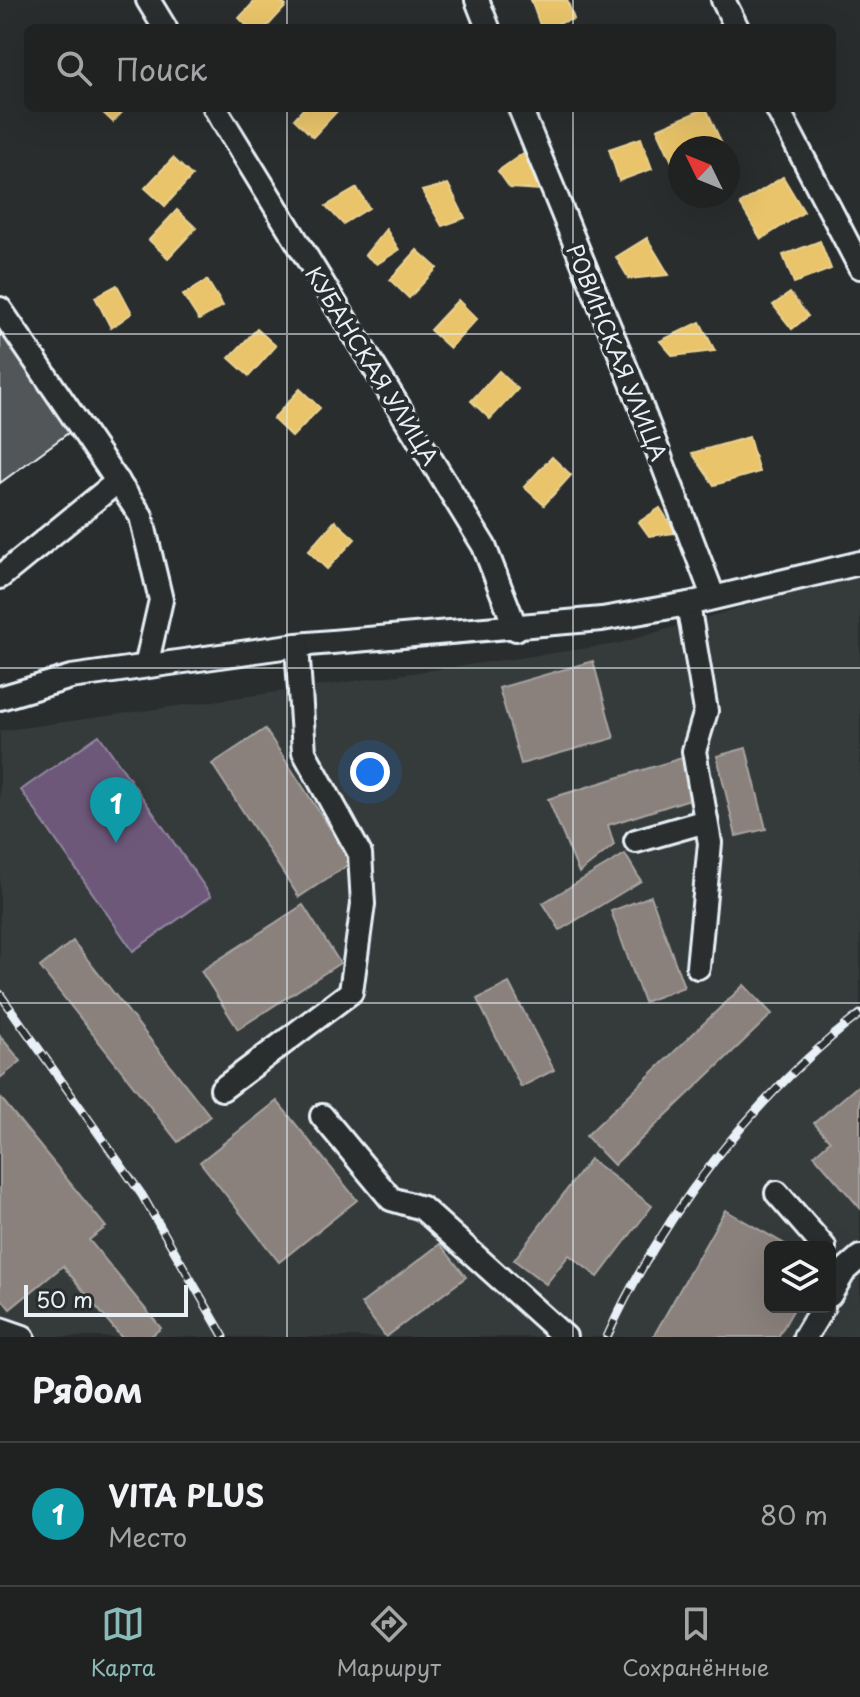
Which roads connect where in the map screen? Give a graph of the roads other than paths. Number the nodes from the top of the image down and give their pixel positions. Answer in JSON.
{"nodes":[{"id":1,"x":148,"y":0,"type":"edge"},
{"id":2,"x":477,"y":0,"type":"edge"},
{"id":3,"x":723,"y":0,"type":"edge"},
{"id":4,"x":163,"y":24,"type":"edge"},
{"id":5,"x":486,"y":24,"type":"edge"},
{"id":6,"x":735,"y":24,"type":"edge"},
{"id":7,"x":217,"y":112,"type":"edge"},
{"id":8,"x":522,"y":112,"type":"edge"},
{"id":9,"x":779,"y":112,"type":"edge"},
{"id":10,"x":860,"y":267,"type":"edge"},
{"id":11,"x":0,"y":309,"type":"edge"},
{"id":12,"x":118,"y":481,"type":"junction"},
{"id":13,"x":860,"y":563,"type":"edge"},
{"id":14,"x":0,"y":577,"type":"edge"},
{"id":15,"x":713,"y":596,"type":"junction"},
{"id":16,"x":688,"y":604,"type":"junction"},
{"id":17,"x":516,"y":629,"type":"junction"},
{"id":18,"x":297,"y":645,"type":"junction"},
{"id":19,"x":146,"y":666,"type":"junction"},
{"id":20,"x":0,"y":698,"type":"edge"},
{"id":21,"x":706,"y":821,"type":"junction"},
{"id":22,"x":636,"y":841,"type":"dead end"},
{"id":23,"x":698,"y":967,"type":"dead end"},
{"id":24,"x":222,"y":1089,"type":"dead end"},
{"id":25,"x":322,"y":1116,"type":"dead end"},
{"id":26,"x":777,"y":1193,"type":"dead end"},
{"id":27,"x":819,"y":1241,"type":"edge"},
{"id":28,"x":845,"y":1260,"type":"edge"},
{"id":29,"x":836,"y":1281,"type":"edge"},
{"id":30,"x":819,"y":1313,"type":"edge"},
{"id":31,"x":0,"y":1329,"type":"edge"},
{"id":32,"x":23,"y":1337,"type":"edge"},
{"id":33,"x":565,"y":1337,"type":"edge"},
{"id":34,"x":805,"y":1337,"type":"edge"}],
"edges":[{"from":1,"to":4,"type":"street"},
{"from":2,"to":5,"type":"street"},
{"from":3,"to":6,"type":"street"},
{"from":7,"to":17,"type":"street","name":"КУБАНСКАЯ УЛИЦА"},
{"from":8,"to":15,"type":"street","name":"РОВИНСКАЯ УЛИЦА"},
{"from":9,"to":10,"type":"street"},
{"from":11,"to":12,"type":"street"},
{"from":12,"to":14,"type":"street"},
{"from":12,"to":19,"type":"street"},
{"from":13,"to":15,"type":"street"},
{"from":15,"to":16,"type":"street"},
{"from":16,"to":17,"type":"street"},
{"from":16,"to":21,"type":"street"},
{"from":17,"to":18,"type":"street"},
{"from":18,"to":19,"type":"street"},
{"from":18,"to":24,"type":"street"},
{"from":19,"to":20,"type":"street"},
{"from":21,"to":22,"type":"street"},
{"from":21,"to":23,"type":"street"},
{"from":25,"to":33,"type":"street"},
{"from":26,"to":27,"type":"street"},
{"from":28,"to":29,"type":"street"},
{"from":30,"to":34,"type":"street"},
{"from":31,"to":32,"type":"street"}]}
